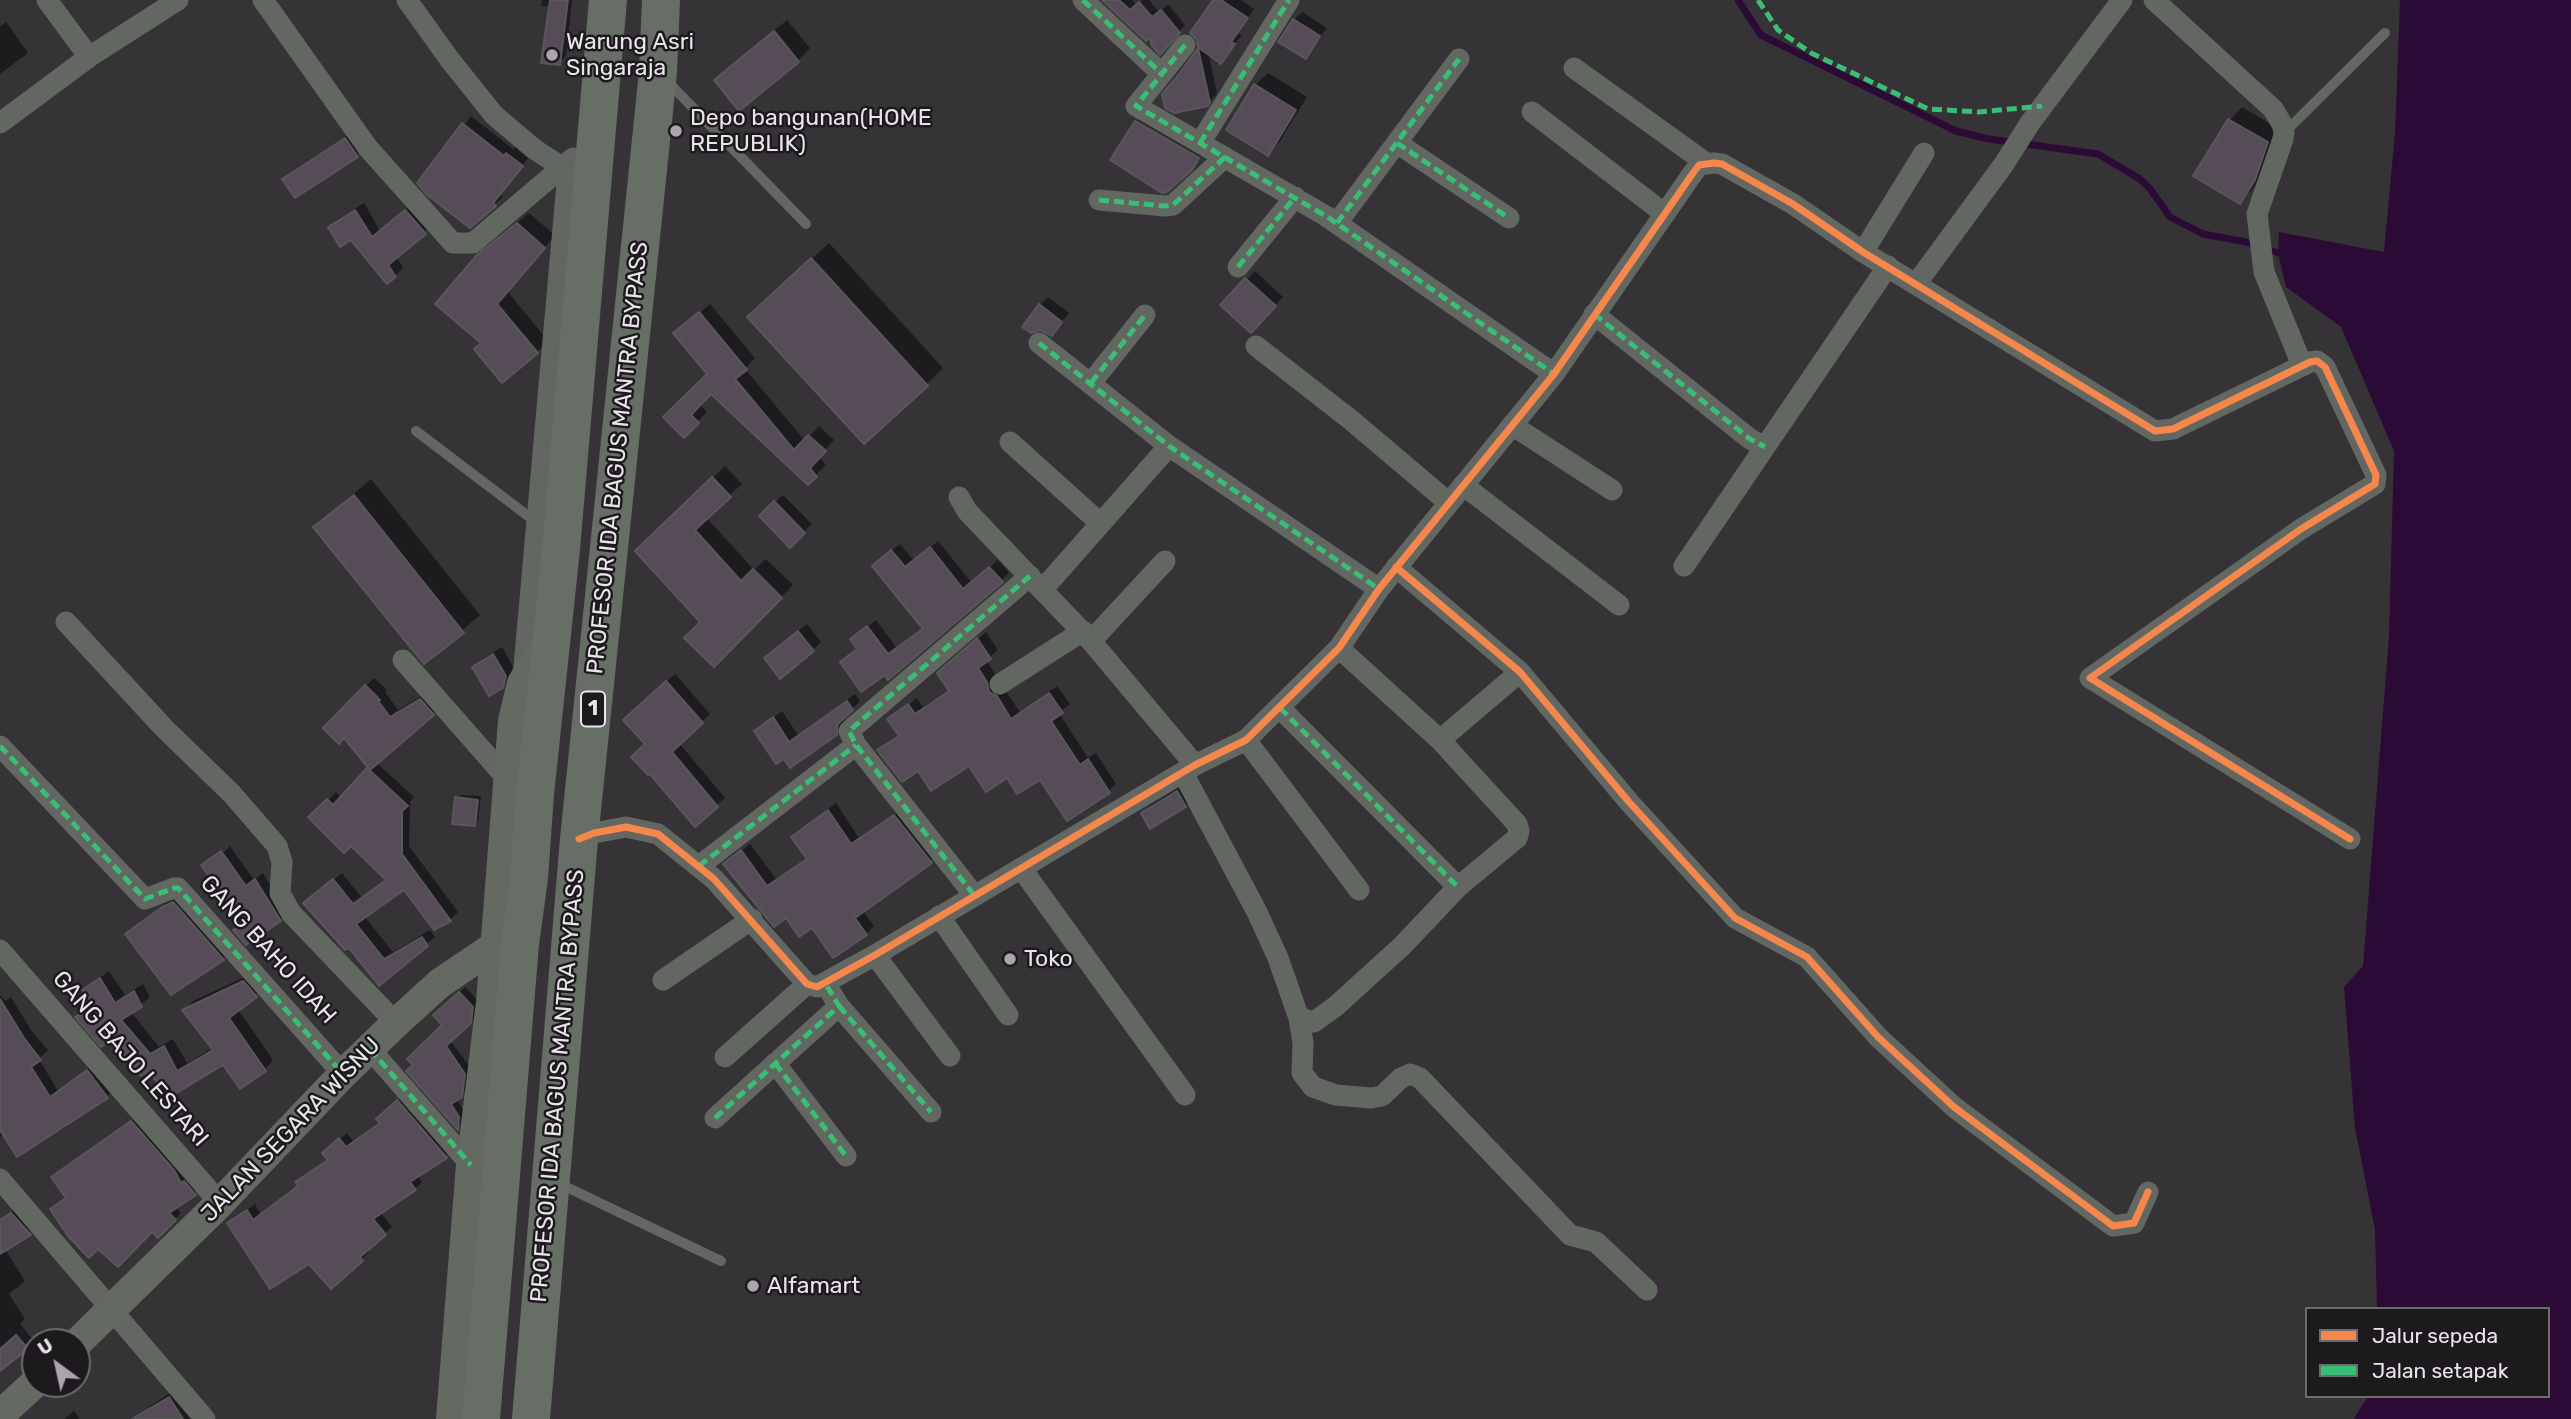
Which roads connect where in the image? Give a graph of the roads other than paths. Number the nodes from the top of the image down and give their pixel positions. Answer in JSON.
{"nodes":[{"id":1,"x":47,"y":0,"type":"edge"},
{"id":2,"x":178,"y":0,"type":"edge"},
{"id":3,"x":263,"y":0,"type":"edge"},
{"id":4,"x":407,"y":0,"type":"edge"},
{"id":5,"x":608,"y":0,"type":"edge"},
{"id":6,"x":662,"y":0,"type":"edge"},
{"id":7,"x":1083,"y":0,"type":"edge"},
{"id":8,"x":1289,"y":0,"type":"edge"},
{"id":9,"x":2122,"y":0,"type":"edge"},
{"id":10,"x":2154,"y":0,"type":"edge"},
{"id":11,"x":2385,"y":33,"type":"dead end"},
{"id":12,"x":1185,"y":45,"type":"dead end"},
{"id":13,"x":89,"y":57,"type":"junction"},
{"id":14,"x":1459,"y":59,"type":"dead end"},
{"id":15,"x":1574,"y":68,"type":"dead end"},
{"id":16,"x":658,"y":72,"type":"junction"},
{"id":17,"x":1161,"y":73,"type":"junction"},
{"id":18,"x":1532,"y":112,"type":"dead end"},
{"id":19,"x":0,"y":123,"type":"edge"},
{"id":20,"x":2284,"y":132,"type":"junction"},
{"id":21,"x":1200,"y":143,"type":"junction"},
{"id":22,"x":1397,"y":143,"type":"junction"},
{"id":23,"x":1924,"y":153,"type":"dead end"},
{"id":24,"x":576,"y":155,"type":"junction"},
{"id":25,"x":1225,"y":157,"type":"junction"},
{"id":26,"x":1706,"y":163,"type":"junction"},
{"id":27,"x":1294,"y":197,"type":"junction"},
{"id":28,"x":1099,"y":200,"type":"dead end"},
{"id":29,"x":1665,"y":214,"type":"junction"},
{"id":30,"x":1509,"y":218,"type":"dead end"},
{"id":31,"x":806,"y":223,"type":"dead end"},
{"id":32,"x":1337,"y":223,"type":"junction"},
{"id":33,"x":1863,"y":252,"type":"junction"},
{"id":34,"x":1888,"y":266,"type":"junction"},
{"id":35,"x":1238,"y":267,"type":"dead end"},
{"id":36,"x":1916,"y":284,"type":"junction"},
{"id":37,"x":1594,"y":314,"type":"junction"},
{"id":38,"x":1145,"y":315,"type":"dead end"},
{"id":39,"x":1039,"y":343,"type":"dead end"},
{"id":40,"x":1256,"y":346,"type":"dead end"},
{"id":41,"x":2302,"y":365,"type":"junction"},
{"id":42,"x":1554,"y":374,"type":"junction"},
{"id":43,"x":1091,"y":383,"type":"junction"},
{"id":44,"x":1512,"y":425,"type":"junction"},
{"id":45,"x":416,"y":431,"type":"dead end"},
{"id":46,"x":1010,"y":442,"type":"dead end"},
{"id":47,"x":1169,"y":446,"type":"junction"},
{"id":48,"x":1765,"y":447,"type":"junction"},
{"id":49,"x":1463,"y":485,"type":"junction"},
{"id":50,"x":1612,"y":490,"type":"dead end"},
{"id":51,"x":959,"y":497,"type":"dead end"},
{"id":52,"x":1449,"y":503,"type":"junction"},
{"id":53,"x":536,"y":523,"type":"junction"},
{"id":54,"x":1100,"y":523,"type":"junction"},
{"id":55,"x":1165,"y":561,"type":"dead end"},
{"id":56,"x":1684,"y":566,"type":"dead end"},
{"id":57,"x":1396,"y":567,"type":"junction"},
{"id":58,"x":1037,"y":582,"type":"junction"},
{"id":59,"x":1379,"y":589,"type":"junction"},
{"id":60,"x":1619,"y":605,"type":"dead end"},
{"id":61,"x":66,"y":622,"type":"dead end"},
{"id":62,"x":1087,"y":636,"type":"junction"},
{"id":63,"x":552,"y":638,"type":"junction"},
{"id":64,"x":1339,"y":648,"type":"junction"},
{"id":65,"x":403,"y":660,"type":"dead end"},
{"id":66,"x":1520,"y":672,"type":"junction"},
{"id":67,"x":522,"y":683,"type":"junction"},
{"id":68,"x":1000,"y":684,"type":"dead end"},
{"id":69,"x":1280,"y":708,"type":"junction"},
{"id":70,"x":1246,"y":740,"type":"junction"},
{"id":71,"x":1440,"y":740,"type":"junction"},
{"id":72,"x":856,"y":745,"type":"junction"},
{"id":73,"x":0,"y":746,"type":"edge"},
{"id":74,"x":1189,"y":769,"type":"junction"},
{"id":75,"x":510,"y":782,"type":"junction"},
{"id":76,"x":579,"y":839,"type":"junction"},
{"id":77,"x":2350,"y":839,"type":"dead end"},
{"id":78,"x":699,"y":866,"type":"junction"},
{"id":79,"x":1021,"y":868,"type":"junction"},
{"id":80,"x":529,"y":878,"type":"junction"},
{"id":81,"x":576,"y":878,"type":"junction"},
{"id":82,"x":1458,"y":887,"type":"junction"},
{"id":83,"x":1359,"y":890,"type":"dead end"},
{"id":84,"x":974,"y":895,"type":"junction"},
{"id":85,"x":939,"y":916,"type":"junction"},
{"id":86,"x":751,"y":919,"type":"junction"},
{"id":87,"x":508,"y":945,"type":"junction"},
{"id":88,"x":0,"y":950,"type":"edge"},
{"id":89,"x":876,"y":955,"type":"junction"},
{"id":90,"x":663,"y":980,"type":"dead end"},
{"id":91,"x":816,"y":984,"type":"junction"},
{"id":92,"x":839,"y":1006,"type":"junction"},
{"id":93,"x":1008,"y":1015,"type":"dead end"},
{"id":94,"x":1299,"y":1018,"type":"junction"},
{"id":95,"x":396,"y":1023,"type":"junction"},
{"id":96,"x":370,"y":1049,"type":"junction"},
{"id":97,"x":950,"y":1056,"type":"dead end"},
{"id":98,"x":725,"y":1057,"type":"dead end"},
{"id":99,"x":775,"y":1063,"type":"junction"},
{"id":100,"x":343,"y":1074,"type":"junction"},
{"id":101,"x":1185,"y":1095,"type":"dead end"},
{"id":102,"x":931,"y":1112,"type":"dead end"},
{"id":103,"x":715,"y":1118,"type":"dead end"},
{"id":104,"x":846,"y":1156,"type":"dead end"},
{"id":105,"x":471,"y":1165,"type":"junction"},
{"id":106,"x":0,"y":1179,"type":"edge"},
{"id":107,"x":549,"y":1179,"type":"junction"},
{"id":108,"x":2148,"y":1192,"type":"dead end"},
{"id":109,"x":220,"y":1203,"type":"junction"},
{"id":110,"x":721,"y":1261,"type":"dead end"},
{"id":111,"x":1647,"y":1290,"type":"dead end"},
{"id":112,"x":111,"y":1311,"type":"junction"},
{"id":113,"x":91,"y":1330,"type":"edge"},
{"id":114,"x":21,"y":1395,"type":"edge"},
{"id":115,"x":0,"y":1415,"type":"edge"},
{"id":116,"x":205,"y":1419,"type":"edge"},
{"id":117,"x":451,"y":1419,"type":"edge"},
{"id":118,"x":481,"y":1419,"type":"edge"},
{"id":119,"x":531,"y":1419,"type":"edge"}],
"edges":[{"from":1,"to":13,"type":"street"},
{"from":2,"to":13,"type":"street"},
{"from":3,"to":24,"type":"street"},
{"from":4,"to":24,"type":"street"},
{"from":5,"to":24,"type":"highway","name":"PROFESOR IDA BAGUS MANTRA BYPASS","number":"1"},
{"from":6,"to":16,"type":"highway","name":"PROFESOR IDA BAGUS MANTRA BYPASS","number":"1"},
{"from":7,"to":17,"type":"street"},
{"from":8,"to":21,"type":"street"},
{"from":9,"to":36,"type":"street"},
{"from":10,"to":20,"type":"street"},
{"from":11,"to":20,"type":"lane"},
{"from":12,"to":17,"type":"street"},
{"from":13,"to":19,"type":"street"},
{"from":14,"to":22,"type":"street"},
{"from":15,"to":26,"type":"street"},
{"from":16,"to":31,"type":"lane"},
{"from":16,"to":76,"type":"highway","name":"PROFESOR IDA BAGUS MANTRA BYPASS","number":"1"},
{"from":17,"to":21,"type":"street"},
{"from":18,"to":29,"type":"street"},
{"from":20,"to":41,"type":"street"},
{"from":21,"to":25,"type":"street"},
{"from":22,"to":30,"type":"street"},
{"from":22,"to":32,"type":"street"},
{"from":23,"to":33,"type":"street"},
{"from":24,"to":53,"type":"street"},
{"from":24,"to":63,"type":"highway","name":"PROFESOR IDA BAGUS MANTRA BYPASS","number":"1"},
{"from":25,"to":27,"type":"street"},
{"from":25,"to":28,"type":"street"},
{"from":26,"to":29,"type":"street"},
{"from":26,"to":33,"type":"street"},
{"from":27,"to":32,"type":"street"},
{"from":27,"to":35,"type":"street"},
{"from":29,"to":37,"type":"street"},
{"from":32,"to":42,"type":"street"},
{"from":33,"to":34,"type":"street"},
{"from":34,"to":36,"type":"street"},
{"from":34,"to":48,"type":"street"},
{"from":36,"to":41,"type":"street"},
{"from":37,"to":42,"type":"street"},
{"from":37,"to":48,"type":"street"},
{"from":38,"to":43,"type":"street"},
{"from":39,"to":43,"type":"street"},
{"from":40,"to":52,"type":"street"},
{"from":41,"to":77,"type":"street"},
{"from":42,"to":44,"type":"street"},
{"from":43,"to":47,"type":"street"},
{"from":44,"to":49,"type":"street"},
{"from":44,"to":50,"type":"street"},
{"from":45,"to":53,"type":"lane"},
{"from":46,"to":54,"type":"street"},
{"from":47,"to":54,"type":"street"},
{"from":47,"to":59,"type":"street"},
{"from":48,"to":56,"type":"street"},
{"from":49,"to":52,"type":"street"},
{"from":49,"to":60,"type":"street"},
{"from":51,"to":58,"type":"street"},
{"from":52,"to":57,"type":"street"},
{"from":53,"to":67,"type":"street"},
{"from":54,"to":58,"type":"street"},
{"from":55,"to":62,"type":"street"},
{"from":57,"to":59,"type":"street"},
{"from":57,"to":66,"type":"street"},
{"from":58,"to":62,"type":"street"},
{"from":58,"to":72,"type":"street"},
{"from":59,"to":64,"type":"street"},
{"from":61,"to":95,"type":"street"},
{"from":62,"to":68,"type":"street"},
{"from":62,"to":74,"type":"street"},
{"from":63,"to":67,"type":"street"},
{"from":63,"to":80,"type":"highway","name":"PROFESOR IDA BAGUS MANTRA BYPASS","number":"1"},
{"from":64,"to":69,"type":"street"},
{"from":64,"to":71,"type":"street"},
{"from":65,"to":75,"type":"street"},
{"from":66,"to":71,"type":"street"},
{"from":66,"to":108,"type":"street"},
{"from":67,"to":75,"type":"street"},
{"from":69,"to":70,"type":"street"},
{"from":69,"to":82,"type":"street"},
{"from":70,"to":74,"type":"street"},
{"from":70,"to":83,"type":"street"},
{"from":71,"to":82,"type":"street"},
{"from":72,"to":78,"type":"street"},
{"from":72,"to":84,"type":"street"},
{"from":73,"to":100,"type":"street","name":"GANG BAHO IDAH"},
{"from":74,"to":79,"type":"street"},
{"from":74,"to":94,"type":"street"},
{"from":75,"to":87,"type":"street"},
{"from":76,"to":78,"type":"street"},
{"from":76,"to":81,"type":"highway","name":"PROFESOR IDA BAGUS MANTRA BYPASS","number":"1"},
{"from":78,"to":86,"type":"street"},
{"from":79,"to":84,"type":"street"},
{"from":79,"to":101,"type":"street"},
{"from":80,"to":81,"type":"highway"},
{"from":80,"to":87,"type":"highway","name":"PROFESOR IDA BAGUS MANTRA BYPASS","number":"1"},
{"from":81,"to":107,"type":"highway","name":"PROFESOR IDA BAGUS MANTRA BYPASS","number":"1"},
{"from":82,"to":94,"type":"street"},
{"from":84,"to":85,"type":"street"},
{"from":85,"to":89,"type":"street"},
{"from":85,"to":93,"type":"street"},
{"from":86,"to":90,"type":"street"},
{"from":86,"to":91,"type":"street"},
{"from":87,"to":95,"type":"street","name":"JALAN SEGARA WISNU"},
{"from":87,"to":105,"type":"street"},
{"from":87,"to":118,"type":"highway","name":"PROFESOR IDA BAGUS MANTRA BYPASS","number":"1"},
{"from":88,"to":109,"type":"street","name":"GANG BAJO LESTARI"},
{"from":89,"to":91,"type":"street"},
{"from":89,"to":97,"type":"street"},
{"from":91,"to":92,"type":"street"},
{"from":91,"to":98,"type":"street"},
{"from":92,"to":99,"type":"street"},
{"from":92,"to":102,"type":"street"},
{"from":94,"to":111,"type":"street"},
{"from":95,"to":96,"type":"street","name":"JALAN SEGARA WISNU"},
{"from":96,"to":100,"type":"street","name":"JALAN SEGARA WISNU"},
{"from":96,"to":105,"type":"street"},
{"from":99,"to":103,"type":"street"},
{"from":99,"to":104,"type":"street"},
{"from":100,"to":109,"type":"street","name":"JALAN SEGARA WISNU"},
{"from":105,"to":117,"type":"street"},
{"from":106,"to":112,"type":"street"},
{"from":107,"to":110,"type":"lane"},
{"from":107,"to":119,"type":"highway","name":"PROFESOR IDA BAGUS MANTRA BYPASS","number":"1"},
{"from":109,"to":112,"type":"street","name":"JALAN SEGARA WISNU"},
{"from":112,"to":113,"type":"street","name":"JALAN SEGARA WISNU"},
{"from":112,"to":116,"type":"street"},
{"from":114,"to":115,"type":"street"}]}
